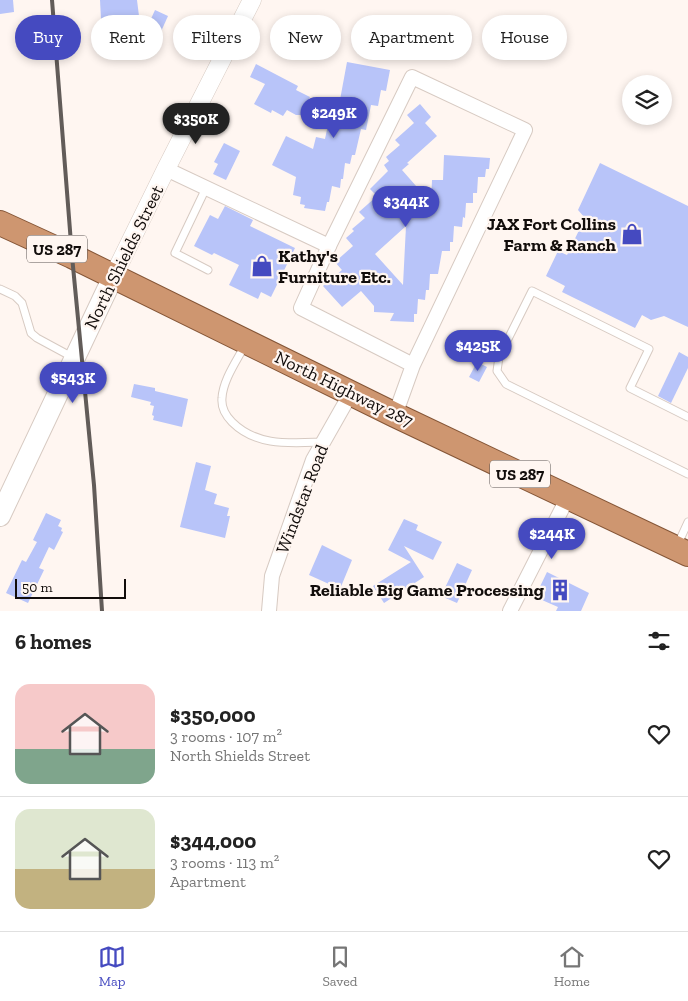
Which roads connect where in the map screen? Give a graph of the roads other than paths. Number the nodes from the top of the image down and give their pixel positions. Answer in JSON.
{"nodes":[{"id":1,"x":252,"y":0,"type":"edge"},
{"id":2,"x":166,"y":169,"type":"junction"},
{"id":3,"x":206,"y":188,"type":"junction"},
{"id":4,"x":0,"y":222,"type":"edge"},
{"id":5,"x":329,"y":246,"type":"junction"},
{"id":6,"x":208,"y":270,"type":"dead end"},
{"id":7,"x":113,"y":277,"type":"junction"},
{"id":8,"x":0,"y":290,"type":"edge"},
{"id":9,"x":246,"y":342,"type":"junction"},
{"id":10,"x":75,"y":359,"type":"junction"},
{"id":11,"x":412,"y":365,"type":"junction"},
{"id":12,"x":351,"y":393,"type":"junction"},
{"id":13,"x":395,"y":414,"type":"junction"},
{"id":14,"x":688,"y":417,"type":"edge"},
{"id":15,"x":323,"y":442,"type":"junction"},
{"id":16,"x":688,"y":474,"type":"edge"},
{"id":17,"x":568,"y":497,"type":"junction"},
{"id":18,"x":0,"y":516,"type":"edge"},
{"id":19,"x":688,"y":522,"type":"edge"},
{"id":20,"x":682,"y":551,"type":"edge"},
{"id":21,"x":270,"y":611,"type":"edge"},
{"id":22,"x":510,"y":611,"type":"edge"}],
"edges":[{"from":1,"to":2,"type":"street","name":"North Shields Street"},
{"from":2,"to":3,"type":"street"},
{"from":2,"to":7,"type":"street","name":"North Shields Street"},
{"from":3,"to":5,"type":"street"},
{"from":3,"to":6,"type":"lane"},
{"from":4,"to":7,"type":"highway","name":"North Highway 287","number":"US 287"},
{"from":5,"to":11,"type":"street"},
{"from":5,"to":11,"type":"street"},
{"from":7,"to":9,"type":"highway","name":"North Highway 287","number":"US 287"},
{"from":7,"to":10,"type":"main road","name":"North Shields Street"},
{"from":8,"to":10,"type":"lane"},
{"from":9,"to":12,"type":"highway","name":"North Highway 287","number":"US 287"},
{"from":9,"to":15,"type":"lane"},
{"from":10,"to":18,"type":"main road","name":"North Shields Street"},
{"from":11,"to":13,"type":"street"},
{"from":12,"to":13,"type":"highway","name":"North Highway 287","number":"US 287"},
{"from":12,"to":15,"type":"street","name":"Windstar Road"},
{"from":13,"to":17,"type":"highway","name":"North Highway 287","number":"US 287"},
{"from":14,"to":16,"type":"lane"},
{"from":15,"to":21,"type":"street","name":"Windstar Road"},
{"from":17,"to":20,"type":"highway","name":"North Highway 287","number":"US 287"},
{"from":17,"to":22,"type":"street"},
{"from":19,"to":20,"type":"lane"}]}
